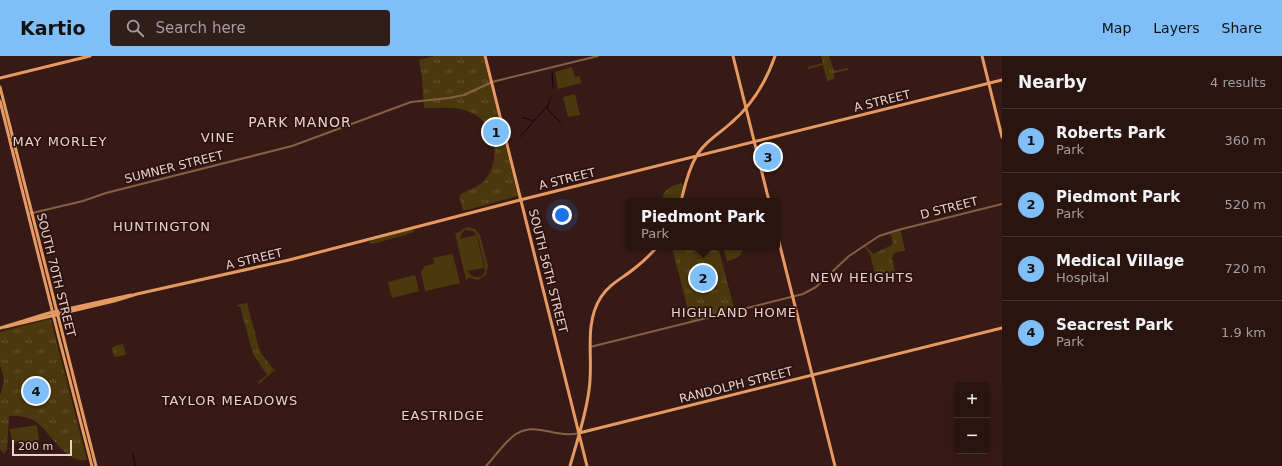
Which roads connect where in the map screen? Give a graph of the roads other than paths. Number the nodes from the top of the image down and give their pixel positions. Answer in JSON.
{"nodes":[{"id":1,"x":90,"y":56,"type":"edge"},
{"id":2,"x":486,"y":56,"type":"edge"},
{"id":3,"x":598,"y":56,"type":"edge"},
{"id":4,"x":733,"y":56,"type":"edge"},
{"id":5,"x":775,"y":56,"type":"edge"},
{"id":6,"x":982,"y":56,"type":"edge"},
{"id":7,"x":0,"y":78,"type":"edge"},
{"id":8,"x":1002,"y":80,"type":"edge"},
{"id":9,"x":492,"y":82,"type":"junction"},
{"id":10,"x":989,"y":84,"type":"junction"},
{"id":11,"x":0,"y":88,"type":"edge"},
{"id":12,"x":0,"y":101,"type":"edge"},
{"id":13,"x":746,"y":108,"type":"junction"},
{"id":14,"x":1002,"y":137,"type":"edge"},
{"id":15,"x":754,"y":142,"type":"junction"},
{"id":16,"x":696,"y":156,"type":"junction"},
{"id":17,"x":682,"y":198,"type":"edge"},
{"id":18,"x":768,"y":198,"type":"edge"},
{"id":19,"x":521,"y":199,"type":"junction"},
{"id":20,"x":1002,"y":204,"type":"edge"},
{"id":21,"x":30,"y":213,"type":"junction"},
{"id":22,"x":780,"y":246,"type":"edge"},
{"id":23,"x":654,"y":250,"type":"edge"},
{"id":24,"x":793,"y":297,"type":"junction"},
{"id":25,"x":54,"y":313,"type":"junction"},
{"id":26,"x":0,"y":328,"type":"edge"},
{"id":27,"x":1002,"y":328,"type":"edge"},
{"id":28,"x":590,"y":347,"type":"junction"},
{"id":29,"x":813,"y":375,"type":"junction"},
{"id":30,"x":579,"y":433,"type":"junction"},
{"id":31,"x":583,"y":448,"type":"junction"},
{"id":32,"x":575,"y":449,"type":"junction"},
{"id":33,"x":92,"y":466,"type":"edge"},
{"id":34,"x":96,"y":466,"type":"edge"},
{"id":35,"x":486,"y":466,"type":"edge"},
{"id":36,"x":570,"y":466,"type":"edge"},
{"id":37,"x":587,"y":466,"type":"edge"},
{"id":38,"x":835,"y":466,"type":"edge"}],
"edges":[{"from":1,"to":7,"type":"main road"},
{"from":2,"to":9,"type":"main road","name":"SOUTH 56TH STREET"},
{"from":3,"to":9,"type":"street","name":"SUMNER STREET"},
{"from":4,"to":13,"type":"main road"},
{"from":5,"to":13,"type":"main road"},
{"from":6,"to":10,"type":"main road"},
{"from":8,"to":10,"type":"main road","name":"A STREET"},
{"from":9,"to":19,"type":"main road","name":"SOUTH 56TH STREET"},
{"from":9,"to":21,"type":"street","name":"SUMNER STREET"},
{"from":10,"to":14,"type":"main road"},
{"from":10,"to":15,"type":"main road","name":"A STREET"},
{"from":11,"to":21,"type":"main road","name":"SOUTH 70TH STREET"},
{"from":12,"to":21,"type":"main road","name":"SOUTH 70TH STREET"},
{"from":13,"to":15,"type":"main road"},
{"from":13,"to":16,"type":"main road"},
{"from":15,"to":16,"type":"main road","name":"A STREET"},
{"from":15,"to":18,"type":"main road"},
{"from":16,"to":17,"type":"main road"},
{"from":16,"to":19,"type":"main road","name":"A STREET"},
{"from":19,"to":25,"type":"main road","name":"A STREET"},
{"from":19,"to":30,"type":"main road","name":"SOUTH 56TH STREET"},
{"from":20,"to":24,"type":"street","name":"D STREET"},
{"from":21,"to":25,"type":"main road","name":"SOUTH 70TH STREET"},
{"from":22,"to":24,"type":"main road"},
{"from":23,"to":28,"type":"main road"},
{"from":24,"to":28,"type":"street","name":"D STREET"},
{"from":24,"to":29,"type":"main road"},
{"from":25,"to":26,"type":"main road","name":"A STREET"},
{"from":25,"to":33,"type":"main road","name":"SOUTH 70TH STREET"},
{"from":25,"to":34,"type":"main road","name":"SOUTH 70TH STREET"},
{"from":27,"to":29,"type":"main road","name":"RANDOLPH STREET"},
{"from":28,"to":30,"type":"main road"},
{"from":29,"to":30,"type":"main road","name":"RANDOLPH STREET"},
{"from":29,"to":38,"type":"main road"},
{"from":30,"to":31,"type":"main road","name":"SOUTH 56TH STREET"},
{"from":30,"to":32,"type":"main road"},
{"from":30,"to":35,"type":"street","name":"RANDOLPH STREET"},
{"from":31,"to":32,"type":"main road"},
{"from":31,"to":37,"type":"main road","name":"SOUTH 56TH STREET"},
{"from":32,"to":36,"type":"main road"}]}
